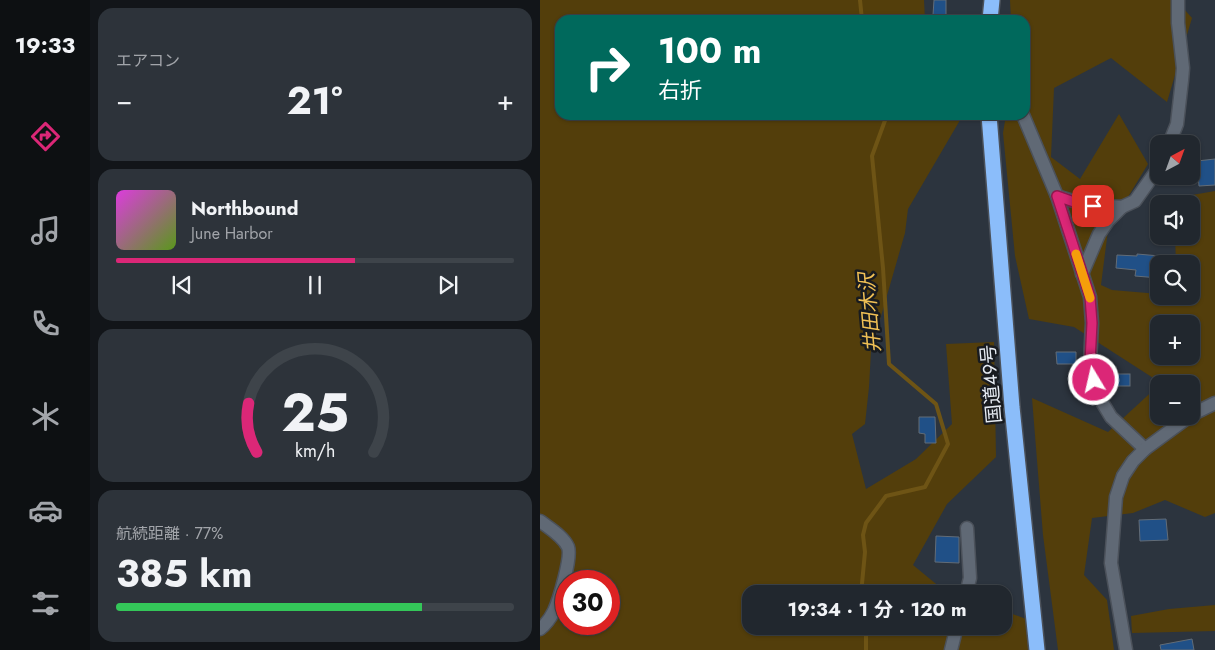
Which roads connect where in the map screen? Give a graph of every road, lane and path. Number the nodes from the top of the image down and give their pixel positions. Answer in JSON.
{"nodes":[{"id":1,"x":992,"y":0,"type":"edge"},
{"id":2,"x":1178,"y":0,"type":"edge"},
{"id":3,"x":990,"y":15,"type":"edge"},
{"id":4,"x":989,"y":120,"type":"edge"},
{"id":5,"x":1025,"y":120,"type":"edge"},
{"id":6,"x":1173,"y":135,"type":"edge"},
{"id":7,"x":1150,"y":180,"type":"edge"},
{"id":8,"x":1057,"y":196,"type":"junction"},
{"id":9,"x":1122,"y":207,"type":"junction"},
{"id":10,"x":1082,"y":274,"type":"junction"},
{"id":11,"x":1215,"y":403,"type":"edge"},
{"id":12,"x":1200,"y":411,"type":"edge"},
{"id":13,"x":1178,"y":425,"type":"edge"},
{"id":14,"x":1145,"y":449,"type":"junction"},
{"id":15,"x":540,"y":521,"type":"edge"},
{"id":16,"x":967,"y":528,"type":"dead end"},
{"id":17,"x":968,"y":585,"type":"edge"},
{"id":18,"x":540,"y":629,"type":"edge"},
{"id":19,"x":955,"y":635,"type":"edge"},
{"id":20,"x":951,"y":650,"type":"edge"},
{"id":21,"x":1037,"y":650,"type":"edge"},
{"id":22,"x":1126,"y":650,"type":"edge"}],
"edges":[{"from":1,"to":3,"type":"highway"},
{"from":2,"to":6,"type":"street"},
{"from":4,"to":21,"type":"highway","name":"国道49号"},
{"from":5,"to":8,"type":"street"},
{"from":7,"to":9,"type":"street"},
{"from":8,"to":9,"type":"street"},
{"from":8,"to":10,"type":"street"},
{"from":9,"to":10,"type":"street"},
{"from":10,"to":14,"type":"street"},
{"from":11,"to":12,"type":"street"},
{"from":13,"to":14,"type":"street"},
{"from":14,"to":22,"type":"street"},
{"from":15,"to":18,"type":"street"},
{"from":16,"to":17,"type":"street"},
{"from":19,"to":20,"type":"street"}]}
